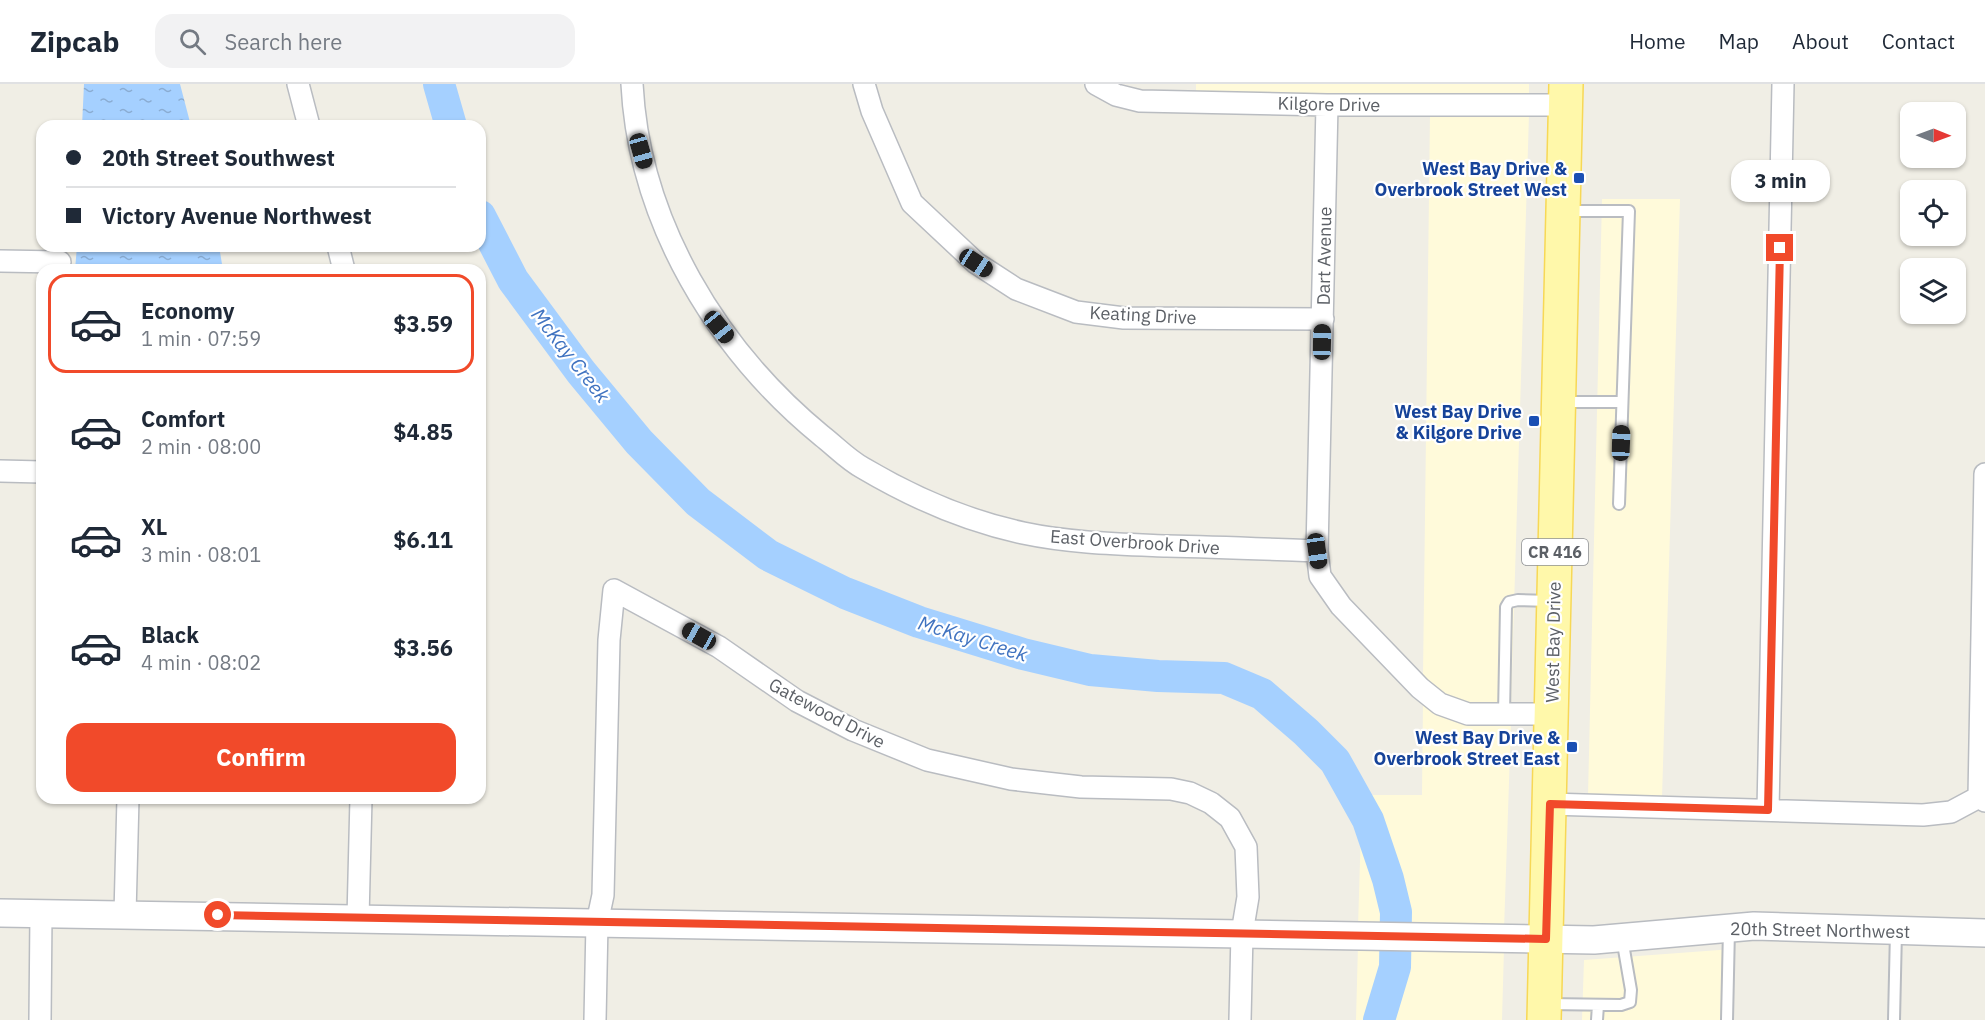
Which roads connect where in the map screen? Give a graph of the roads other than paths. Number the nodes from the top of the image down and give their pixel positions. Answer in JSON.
{"nodes":[{"id":1,"x":298,"y":84,"type":"edge"},
{"id":2,"x":632,"y":84,"type":"edge"},
{"id":3,"x":864,"y":84,"type":"edge"},
{"id":4,"x":1096,"y":84,"type":"edge"},
{"id":5,"x":1783,"y":84,"type":"edge"},
{"id":6,"x":1565,"y":95,"type":"edge"},
{"id":7,"x":1327,"y":105,"type":"junction"},
{"id":8,"x":307,"y":120,"type":"edge"},
{"id":9,"x":1563,"y":211,"type":"junction"},
{"id":10,"x":0,"y":261,"type":"edge"},
{"id":11,"x":60,"y":262,"type":"dead end"},
{"id":12,"x":1323,"y":319,"type":"junction"},
{"id":13,"x":1558,"y":402,"type":"junction"},
{"id":14,"x":1622,"y":402,"type":"junction"},
{"id":15,"x":0,"y":471,"type":"edge"},
{"id":16,"x":36,"y":472,"type":"edge"},
{"id":17,"x":1985,"y":474,"type":"edge"},
{"id":18,"x":1619,"y":504,"type":"dead end"},
{"id":19,"x":1317,"y":551,"type":"junction"},
{"id":20,"x":1554,"y":601,"type":"junction"},
{"id":21,"x":1504,"y":714,"type":"junction"},
{"id":22,"x":1552,"y":714,"type":"junction"},
{"id":23,"x":1982,"y":799,"type":"edge"},
{"id":24,"x":128,"y":804,"type":"edge"},
{"id":25,"x":361,"y":804,"type":"edge"},
{"id":26,"x":1550,"y":804,"type":"junction"},
{"id":27,"x":1768,"y":810,"type":"junction"},
{"id":28,"x":0,"y":913,"type":"edge"},
{"id":29,"x":41,"y":914,"type":"junction"},
{"id":30,"x":125,"y":914,"type":"junction"},
{"id":31,"x":358,"y":918,"type":"junction"},
{"id":32,"x":597,"y":923,"type":"junction"},
{"id":33,"x":1730,"y":928,"type":"junction"},
{"id":34,"x":1896,"y":931,"type":"junction"},
{"id":35,"x":1242,"y":933,"type":"junction"},
{"id":36,"x":1985,"y":933,"type":"edge"},
{"id":37,"x":1622,"y":938,"type":"junction"},
{"id":38,"x":1546,"y":939,"type":"junction"},
{"id":39,"x":1598,"y":1005,"type":"junction"},
{"id":40,"x":1545,"y":1012,"type":"edge"},
{"id":41,"x":40,"y":1020,"type":"edge"},
{"id":42,"x":595,"y":1020,"type":"edge"},
{"id":43,"x":1240,"y":1020,"type":"edge"},
{"id":44,"x":1597,"y":1020,"type":"edge"},
{"id":45,"x":1726,"y":1020,"type":"edge"},
{"id":46,"x":1894,"y":1020,"type":"edge"}],
"edges":[{"from":1,"to":8,"type":"street"},
{"from":2,"to":19,"type":"street","name":"East Overbrook Drive"},
{"from":3,"to":12,"type":"street","name":"Keating Drive"},
{"from":4,"to":7,"type":"street","name":"Kilgore Drive"},
{"from":5,"to":27,"type":"street"},
{"from":6,"to":7,"type":"street","name":"Kilgore Drive"},
{"from":6,"to":9,"type":"main road","name":"West Bay Drive","number":"CR 416"},
{"from":7,"to":12,"type":"street","name":"Dart Avenue"},
{"from":9,"to":13,"type":"main road","name":"West Bay Drive","number":"CR 416"},
{"from":9,"to":14,"type":"lane"},
{"from":10,"to":11,"type":"street"},
{"from":12,"to":19,"type":"street","name":"Dart Avenue"},
{"from":13,"to":14,"type":"lane"},
{"from":13,"to":20,"type":"main road","name":"West Bay Drive","number":"CR 416"},
{"from":14,"to":18,"type":"lane"},
{"from":15,"to":16,"type":"street"},
{"from":17,"to":23,"type":"street"},
{"from":19,"to":21,"type":"street"},
{"from":20,"to":21,"type":"lane"},
{"from":20,"to":22,"type":"main road","name":"West Bay Drive","number":"CR 416"},
{"from":21,"to":22,"type":"street"},
{"from":22,"to":26,"type":"main road","name":"West Bay Drive","number":"CR 416"},
{"from":23,"to":27,"type":"street"},
{"from":24,"to":30,"type":"street"},
{"from":25,"to":31,"type":"street"},
{"from":26,"to":27,"type":"street"},
{"from":26,"to":38,"type":"main road","name":"West Bay Drive","number":"CR 416"},
{"from":28,"to":29,"type":"street","name":"20th Street Northwest"},
{"from":29,"to":30,"type":"street","name":"20th Street Northwest"},
{"from":29,"to":41,"type":"street"},
{"from":30,"to":31,"type":"street","name":"20th Street Northwest"},
{"from":31,"to":32,"type":"street","name":"20th Street Northwest"},
{"from":32,"to":35,"type":"street","name":"20th Street Northwest"},
{"from":32,"to":35,"type":"street","name":"Gatewood Drive"},
{"from":32,"to":42,"type":"street"},
{"from":33,"to":34,"type":"street","name":"20th Street Northwest"},
{"from":33,"to":37,"type":"street","name":"20th Street Northwest"},
{"from":33,"to":45,"type":"lane"},
{"from":34,"to":36,"type":"street","name":"20th Street Northwest"},
{"from":34,"to":46,"type":"lane"},
{"from":35,"to":38,"type":"street","name":"20th Street Northwest"},
{"from":35,"to":43,"type":"street"},
{"from":37,"to":38,"type":"street","name":"20th Street Northwest"},
{"from":37,"to":39,"type":"lane"},
{"from":38,"to":40,"type":"main road","name":"West Bay Drive","number":"CR 416"},
{"from":39,"to":40,"type":"lane"},
{"from":39,"to":44,"type":"lane"}]}
